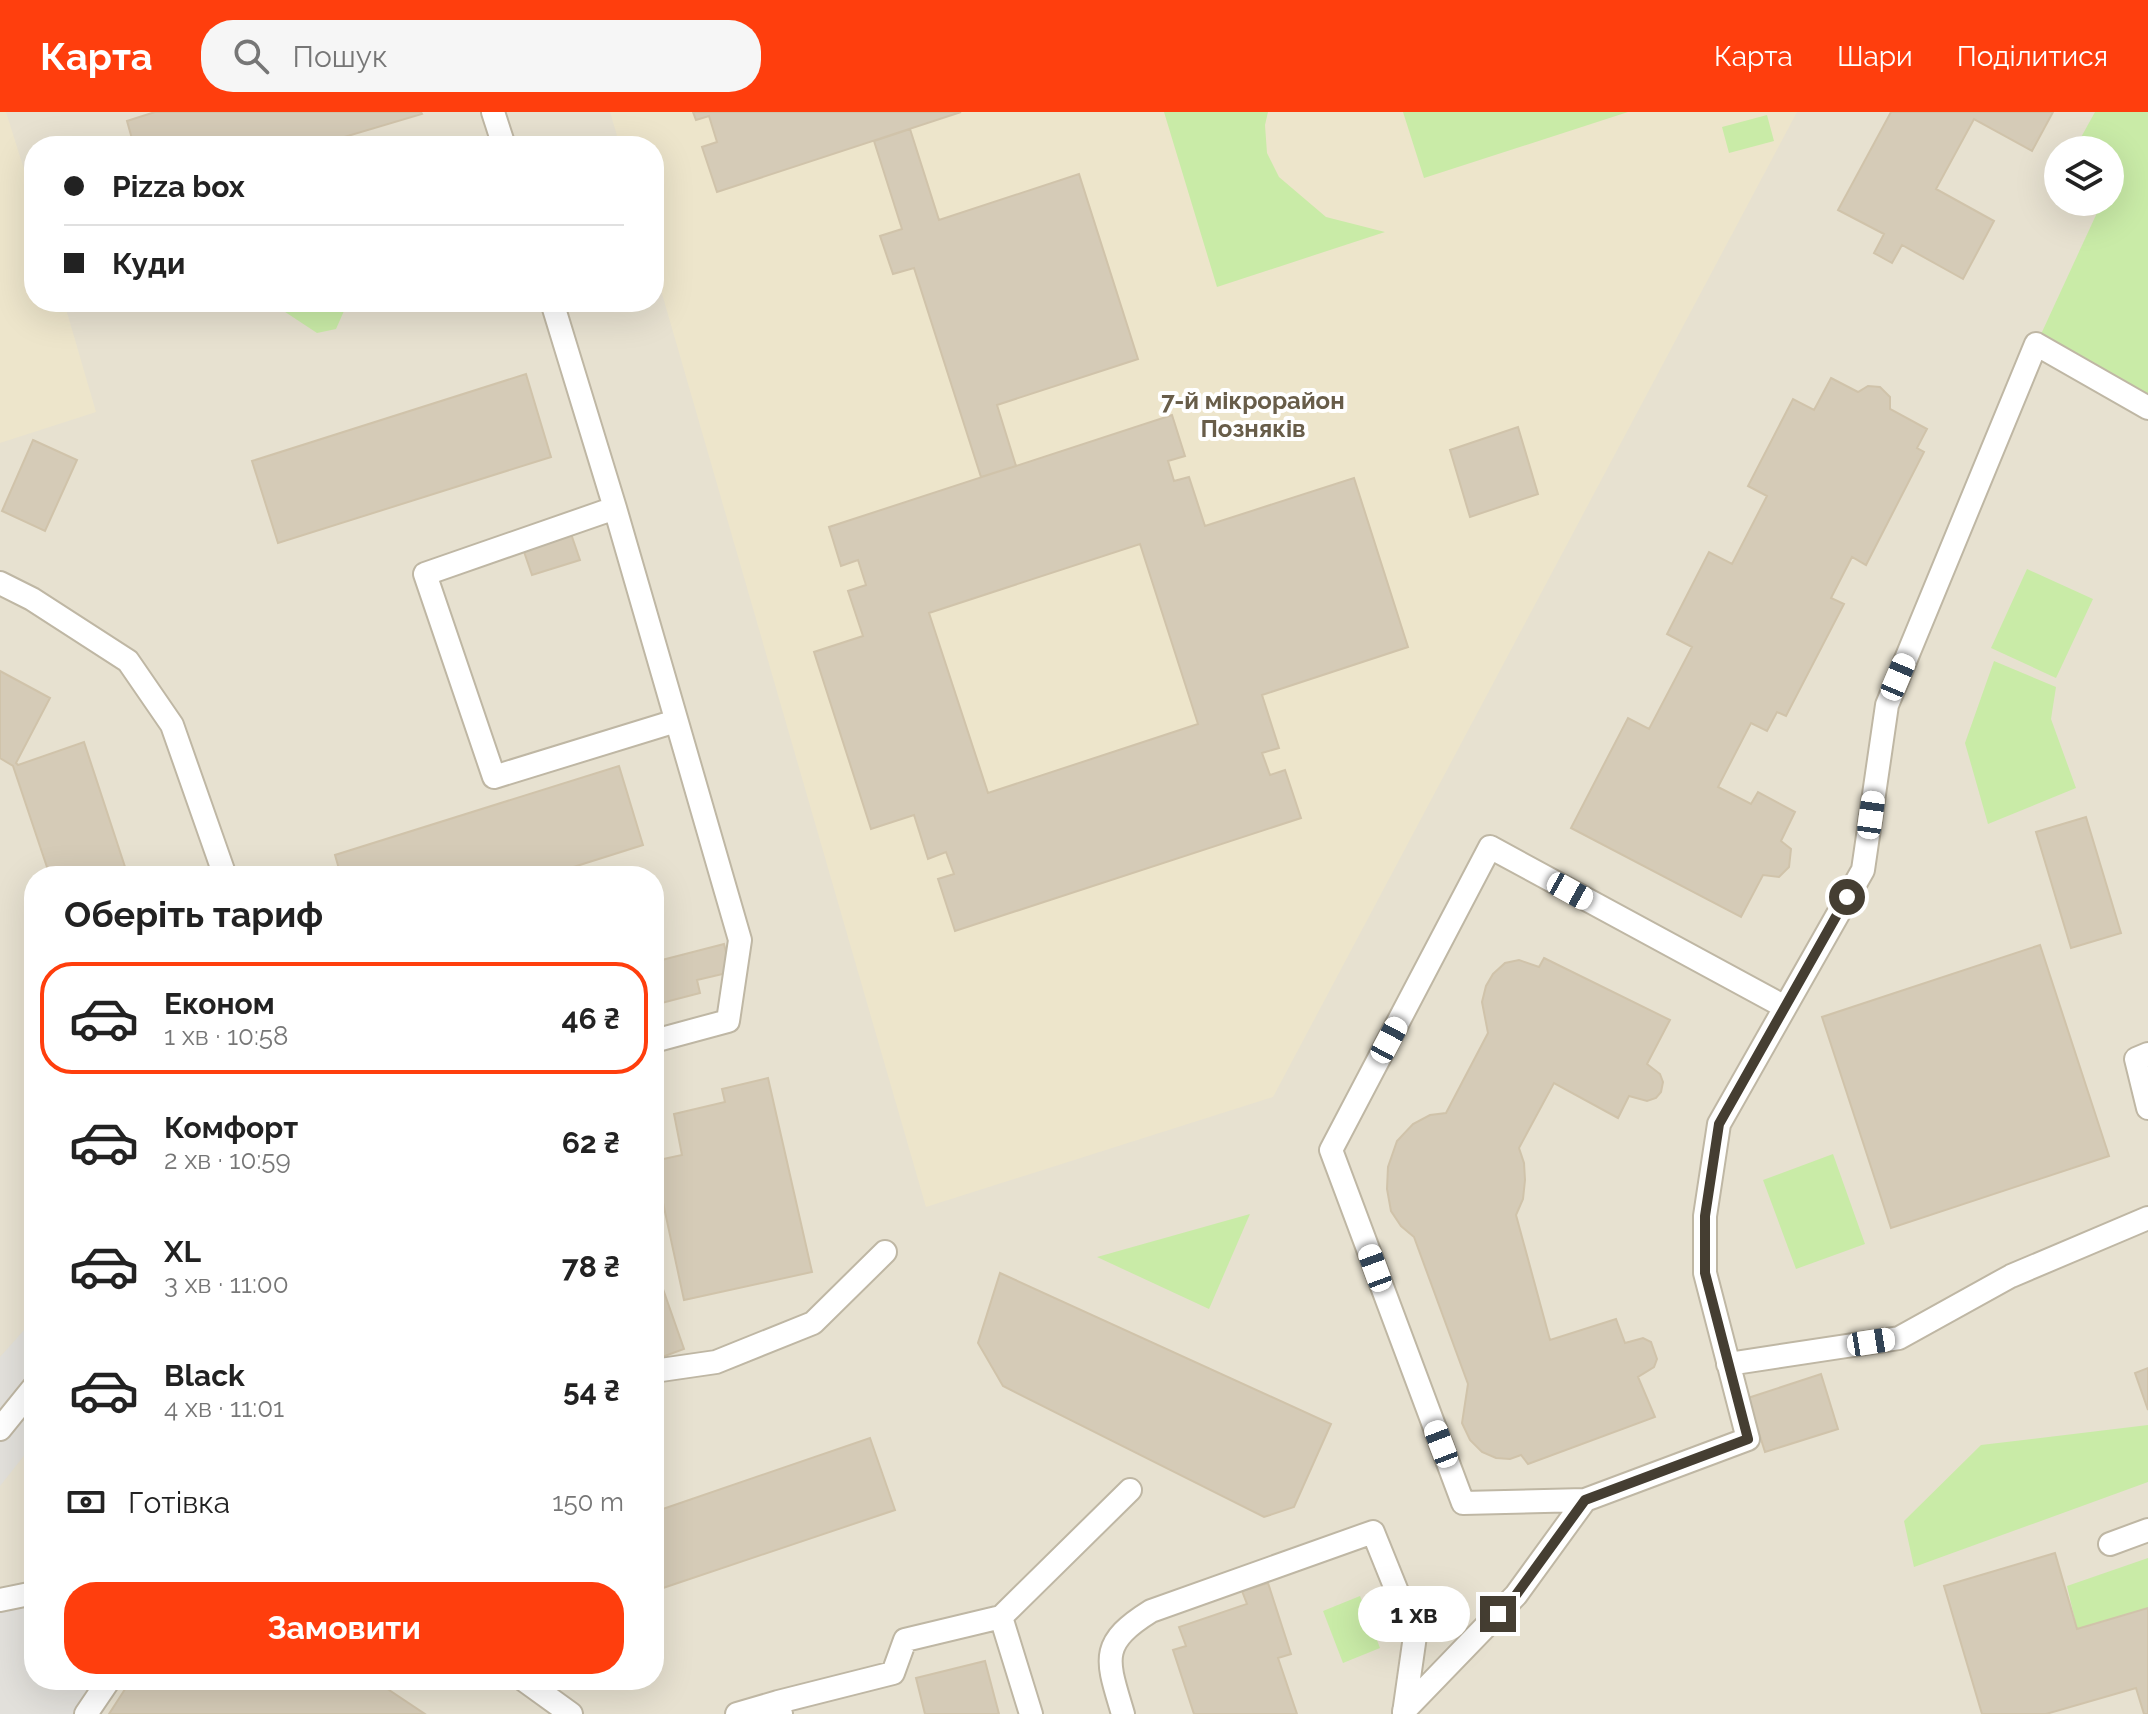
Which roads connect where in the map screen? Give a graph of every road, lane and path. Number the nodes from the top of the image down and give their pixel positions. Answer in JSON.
{"nodes":[{"id":1,"x":493,"y":112,"type":"edge"},
{"id":2,"x":501,"y":136,"type":"edge"},
{"id":3,"x":555,"y":312,"type":"edge"},
{"id":4,"x":2148,"y":408,"type":"edge"},
{"id":5,"x":615,"y":508,"type":"junction"},
{"id":6,"x":0,"y":583,"type":"edge"},
{"id":7,"x":676,"y":721,"type":"junction"},
{"id":8,"x":221,"y":866,"type":"edge"},
{"id":9,"x":1785,"y":1007,"type":"junction"},
{"id":10,"x":664,"y":1038,"type":"edge"},
{"id":11,"x":2148,"y":1054,"type":"edge"},
{"id":12,"x":2148,"y":1108,"type":"edge"},
{"id":13,"x":2148,"y":1218,"type":"edge"},
{"id":14,"x":885,"y":1252,"type":"dead end"},
{"id":15,"x":1728,"y":1364,"type":"junction"},
{"id":16,"x":664,"y":1370,"type":"edge"},
{"id":17,"x":24,"y":1399,"type":"edge"},
{"id":18,"x":0,"y":1429,"type":"edge"},
{"id":19,"x":1130,"y":1490,"type":"dead end"},
{"id":20,"x":1585,"y":1500,"type":"junction"},
{"id":21,"x":2148,"y":1530,"type":"edge"},
{"id":22,"x":2110,"y":1544,"type":"dead end"},
{"id":23,"x":24,"y":1595,"type":"edge"},
{"id":24,"x":0,"y":1600,"type":"edge"},
{"id":25,"x":1001,"y":1617,"type":"junction"},
{"id":26,"x":102,"y":1690,"type":"edge"},
{"id":27,"x":538,"y":1690,"type":"edge"},
{"id":28,"x":780,"y":1708,"type":"edge"},
{"id":29,"x":1404,"y":1712,"type":"edge"},
{"id":30,"x":86,"y":1714,"type":"edge"},
{"id":31,"x":571,"y":1714,"type":"edge"},
{"id":32,"x":737,"y":1714,"type":"edge"},
{"id":33,"x":1031,"y":1714,"type":"edge"},
{"id":34,"x":1123,"y":1714,"type":"edge"}],
"edges":[{"from":1,"to":2,"type":"lane"},
{"from":3,"to":5,"type":"lane"},
{"from":4,"to":9,"type":"lane"},
{"from":5,"to":7,"type":"lane"},
{"from":5,"to":7,"type":"lane"},
{"from":6,"to":8,"type":"lane"},
{"from":7,"to":10,"type":"lane"},
{"from":9,"to":15,"type":"lane"},
{"from":9,"to":20,"type":"lane"},
{"from":11,"to":12,"type":"lane"},
{"from":13,"to":15,"type":"lane"},
{"from":14,"to":16,"type":"lane"},
{"from":15,"to":20,"type":"lane"},
{"from":17,"to":18,"type":"lane"},
{"from":19,"to":25,"type":"lane"},
{"from":20,"to":29,"type":"lane"},
{"from":21,"to":22,"type":"lane"},
{"from":23,"to":24,"type":"lane"},
{"from":25,"to":28,"type":"lane"},
{"from":25,"to":33,"type":"lane"},
{"from":26,"to":30,"type":"lane"},
{"from":27,"to":31,"type":"lane"},
{"from":28,"to":32,"type":"lane"},
{"from":29,"to":34,"type":"lane"}]}
